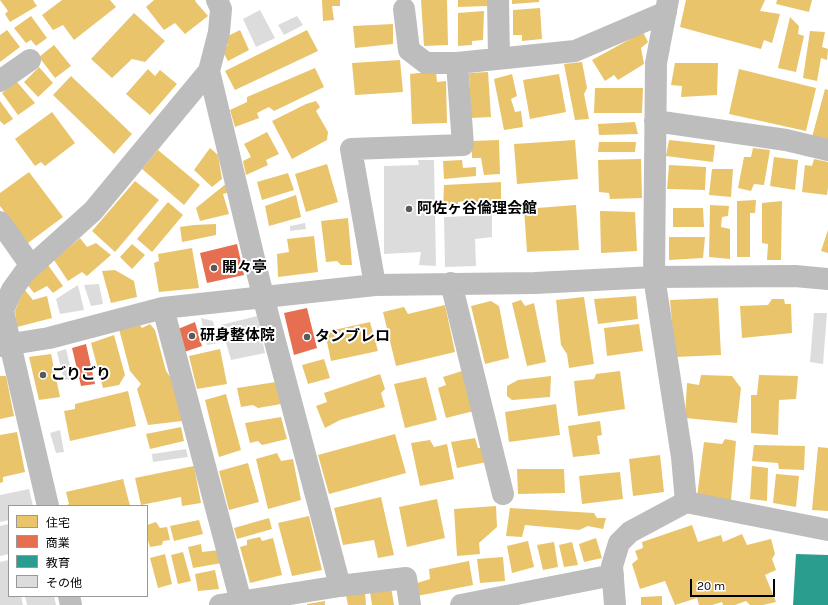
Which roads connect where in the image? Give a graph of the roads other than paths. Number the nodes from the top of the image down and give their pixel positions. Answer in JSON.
{"nodes":[{"id":1,"x":217,"y":0,"type":"edge"},
{"id":2,"x":498,"y":0,"type":"edge"},
{"id":3,"x":667,"y":6,"type":"edge"},
{"id":4,"x":404,"y":9,"type":"dead end"},
{"id":5,"x":499,"y":58,"type":"junction"},
{"id":6,"x":30,"y":60,"type":"dead end"},
{"id":7,"x":458,"y":63,"type":"junction"},
{"id":8,"x":209,"y":70,"type":"junction"},
{"id":9,"x":0,"y":81,"type":"edge"},
{"id":10,"x":655,"y":120,"type":"junction"},
{"id":11,"x":828,"y":150,"type":"edge"},
{"id":12,"x":0,"y":222,"type":"edge"},
{"id":13,"x":31,"y":266,"type":"junction"},
{"id":14,"x":654,"y":277,"type":"junction"},
{"id":15,"x":828,"y":279,"type":"edge"},
{"id":16,"x":451,"y":284,"type":"junction"},
{"id":17,"x":375,"y":285,"type":"junction"},
{"id":18,"x":263,"y":296,"type":"junction"},
{"id":19,"x":163,"y":308,"type":"junction"},
{"id":20,"x":5,"y":345,"type":"edge"},
{"id":21,"x":503,"y":494,"type":"dead end"},
{"id":22,"x":686,"y":502,"type":"junction"},
{"id":23,"x":48,"y":505,"type":"edge"},
{"id":24,"x":828,"y":530,"type":"edge"},
{"id":25,"x":612,"y":575,"type":"junction"},
{"id":26,"x":340,"y":586,"type":"junction"},
{"id":27,"x":231,"y":603,"type":"edge"},
{"id":28,"x":410,"y":605,"type":"edge"},
{"id":29,"x":461,"y":605,"type":"edge"},
{"id":30,"x":615,"y":605,"type":"edge"}],
"edges":[{"from":1,"to":8,"type":"street"},
{"from":2,"to":5,"type":"street"},
{"from":3,"to":5,"type":"street"},
{"from":3,"to":10,"type":"street"},
{"from":4,"to":7,"type":"street"},
{"from":5,"to":7,"type":"street"},
{"from":6,"to":9,"type":"street"},
{"from":7,"to":17,"type":"street"},
{"from":8,"to":13,"type":"street"},
{"from":8,"to":18,"type":"street"},
{"from":10,"to":11,"type":"street"},
{"from":10,"to":14,"type":"street"},
{"from":12,"to":13,"type":"street"},
{"from":13,"to":20,"type":"street"},
{"from":14,"to":15,"type":"street"},
{"from":14,"to":16,"type":"street"},
{"from":14,"to":22,"type":"street"},
{"from":16,"to":17,"type":"street"},
{"from":16,"to":21,"type":"street"},
{"from":17,"to":18,"type":"street"},
{"from":18,"to":19,"type":"street"},
{"from":18,"to":26,"type":"street"},
{"from":19,"to":20,"type":"street"},
{"from":19,"to":27,"type":"street"},
{"from":20,"to":23,"type":"street"},
{"from":22,"to":24,"type":"street"},
{"from":22,"to":25,"type":"street"},
{"from":25,"to":29,"type":"street"},
{"from":25,"to":30,"type":"street"},
{"from":26,"to":27,"type":"street"},
{"from":26,"to":28,"type":"street"}]}
